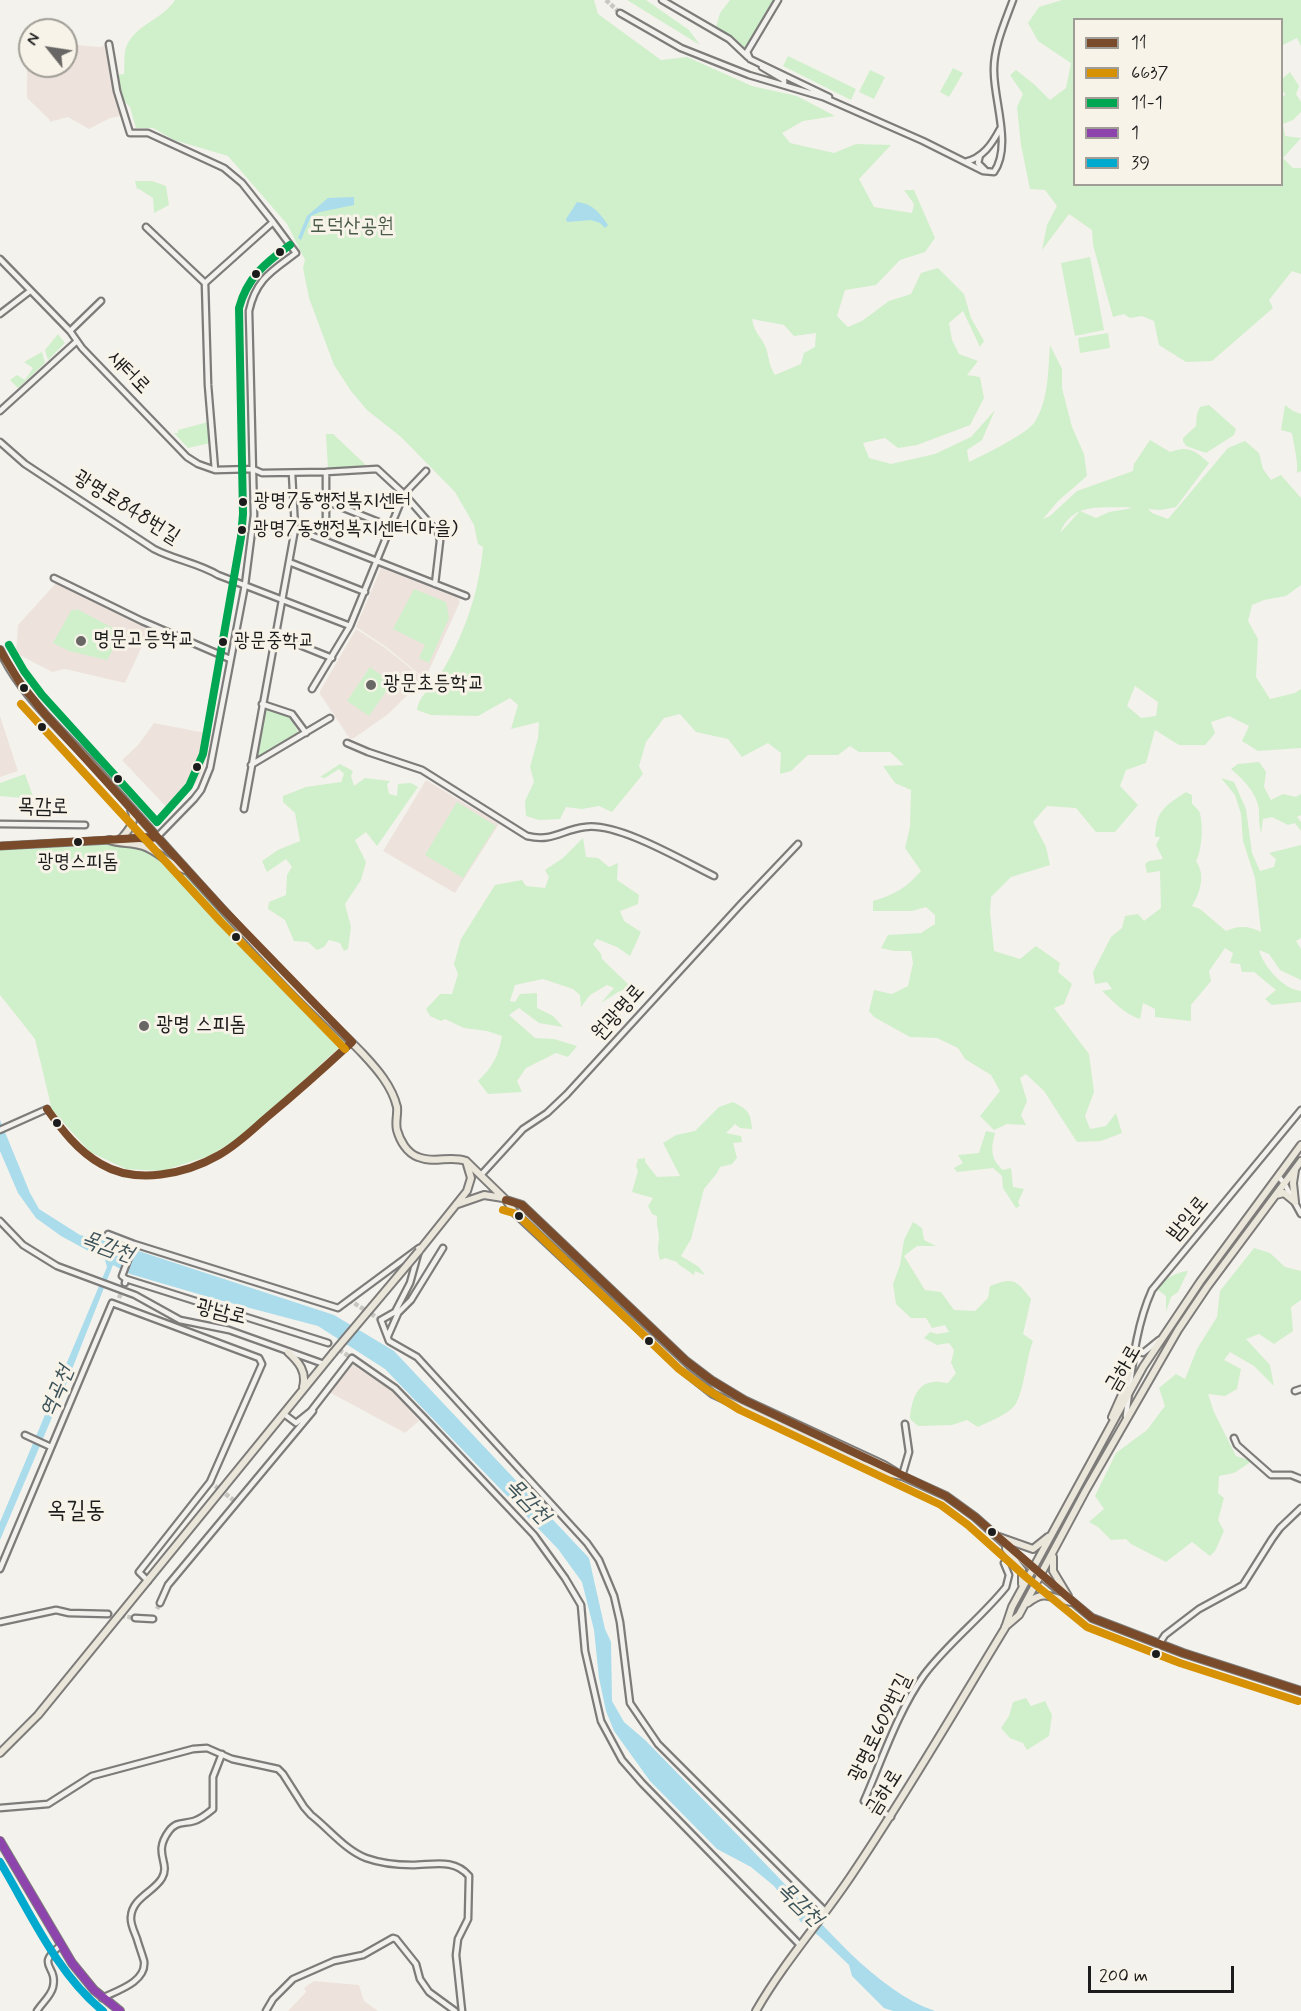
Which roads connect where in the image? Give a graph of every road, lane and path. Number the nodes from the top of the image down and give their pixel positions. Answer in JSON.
{"nodes":[{"id":1,"x":662,"y":0,"type":"edge"},
{"id":2,"x":777,"y":0,"type":"edge"},
{"id":3,"x":1013,"y":0,"type":"edge"},
{"id":4,"x":620,"y":13,"type":"tunnel mouth"},
{"id":5,"x":109,"y":44,"type":"dead end"},
{"id":6,"x":750,"y":59,"type":"junction"},
{"id":7,"x":784,"y":85,"type":"junction"},
{"id":8,"x":844,"y":106,"type":"junction"},
{"id":9,"x":1000,"y":129,"type":"junction"},
{"id":10,"x":980,"y":155,"type":"junction"},
{"id":11,"x":965,"y":162,"type":"junction"},
{"id":12,"x":986,"y":171,"type":"junction"},
{"id":13,"x":273,"y":222,"type":"junction"},
{"id":14,"x":146,"y":227,"type":"dead end"},
{"id":15,"x":0,"y":259,"type":"edge"},
{"id":16,"x":204,"y":283,"type":"junction"},
{"id":17,"x":30,"y":291,"type":"junction"},
{"id":18,"x":101,"y":302,"type":"dead end"},
{"id":19,"x":0,"y":314,"type":"edge"},
{"id":20,"x":70,"y":331,"type":"junction"},
{"id":21,"x":77,"y":341,"type":"junction"},
{"id":22,"x":0,"y":411,"type":"edge"},
{"id":23,"x":0,"y":442,"type":"edge"},
{"id":24,"x":253,"y":469,"type":"junction"},
{"id":25,"x":215,"y":470,"type":"junction"},
{"id":26,"x":426,"y":471,"type":"dead end"},
{"id":27,"x":292,"y":472,"type":"junction"},
{"id":28,"x":326,"y":472,"type":"junction"},
{"id":29,"x":404,"y":494,"type":"junction"},
{"id":30,"x":326,"y":501,"type":"junction"},
{"id":31,"x":391,"y":527,"type":"junction"},
{"id":32,"x":295,"y":529,"type":"junction"},
{"id":33,"x":326,"y":541,"type":"junction"},
{"id":34,"x":289,"y":562,"type":"junction"},
{"id":35,"x":377,"y":562,"type":"junction"},
{"id":36,"x":54,"y":578,"type":"dead end"},
{"id":37,"x":435,"y":584,"type":"junction"},
{"id":38,"x":245,"y":585,"type":"junction"},
{"id":39,"x":365,"y":592,"type":"junction"},
{"id":40,"x":466,"y":596,"type":"dead end"},
{"id":41,"x":281,"y":598,"type":"junction"},
{"id":42,"x":350,"y":626,"type":"junction"},
{"id":43,"x":275,"y":635,"type":"junction"},
{"id":44,"x":0,"y":650,"type":"edge"},
{"id":45,"x":332,"y":658,"type":"junction"},
{"id":46,"x":230,"y":659,"type":"junction"},
{"id":47,"x":7,"y":664,"type":"junction"},
{"id":48,"x":0,"y":667,"type":"edge"},
{"id":49,"x":312,"y":689,"type":"dead end"},
{"id":50,"x":262,"y":704,"type":"junction"},
{"id":51,"x":330,"y":718,"type":"dead end"},
{"id":52,"x":306,"y":734,"type":"junction"},
{"id":53,"x":348,"y":743,"type":"dead end"},
{"id":54,"x":251,"y":765,"type":"junction"},
{"id":55,"x":130,"y":806,"type":"junction"},
{"id":56,"x":244,"y":809,"type":"dead end"},
{"id":57,"x":0,"y":824,"type":"edge"},
{"id":58,"x":85,"y":825,"type":"dead end"},
{"id":59,"x":157,"y":837,"type":"junction"},
{"id":60,"x":121,"y":839,"type":"junction"},
{"id":61,"x":109,"y":840,"type":"junction"},
{"id":62,"x":798,"y":844,"type":"dead end"},
{"id":63,"x":0,"y":846,"type":"edge"},
{"id":64,"x":188,"y":870,"type":"junction"},
{"id":65,"x":714,"y":876,"type":"dead end"},
{"id":66,"x":47,"y":1108,"type":"dead end"},
{"id":67,"x":1301,"y":1110,"type":"edge"},
{"id":68,"x":0,"y":1130,"type":"edge"},
{"id":69,"x":1301,"y":1145,"type":"edge"},
{"id":70,"x":466,"y":1161,"type":"junction"},
{"id":71,"x":1301,"y":1161,"type":"edge"},
{"id":72,"x":1295,"y":1168,"type":"junction"},
{"id":73,"x":481,"y":1175,"type":"junction"},
{"id":74,"x":1278,"y":1176,"type":"junction"},
{"id":75,"x":1284,"y":1183,"type":"junction"},
{"id":76,"x":1276,"y":1195,"type":"junction"},
{"id":77,"x":505,"y":1199,"type":"junction"},
{"id":78,"x":459,"y":1201,"type":"junction"},
{"id":79,"x":1295,"y":1202,"type":"junction"},
{"id":80,"x":1301,"y":1214,"type":"edge"},
{"id":81,"x":0,"y":1221,"type":"edge"},
{"id":82,"x":108,"y":1234,"type":"dead end"},
{"id":83,"x":134,"y":1244,"type":"junction"},
{"id":84,"x":425,"y":1244,"type":"junction"},
{"id":85,"x":443,"y":1248,"type":"dead end"},
{"id":86,"x":419,"y":1251,"type":"junction"},
{"id":87,"x":119,"y":1298,"type":"tunnel mouth"},
{"id":88,"x":117,"y":1305,"type":"junction"},
{"id":89,"x":398,"y":1306,"type":"junction"},
{"id":90,"x":399,"y":1312,"type":"junction"},
{"id":91,"x":388,"y":1336,"type":"junction"},
{"id":92,"x":1163,"y":1336,"type":"junction"},
{"id":93,"x":328,"y":1342,"type":"tunnel mouth"},
{"id":94,"x":1135,"y":1348,"type":"junction"},
{"id":95,"x":288,"y":1352,"type":"junction"},
{"id":96,"x":324,"y":1364,"type":"junction"},
{"id":97,"x":1131,"y":1364,"type":"junction"},
{"id":98,"x":302,"y":1392,"type":"junction"},
{"id":99,"x":1130,"y":1392,"type":"junction"},
{"id":100,"x":317,"y":1403,"type":"junction"},
{"id":101,"x":284,"y":1414,"type":"junction"},
{"id":102,"x":296,"y":1422,"type":"junction"},
{"id":103,"x":1126,"y":1423,"type":"junction"},
{"id":104,"x":905,"y":1424,"type":"dead end"},
{"id":105,"x":25,"y":1435,"type":"dead end"},
{"id":106,"x":1105,"y":1438,"type":"junction"},
{"id":107,"x":1234,"y":1438,"type":"dead end"},
{"id":108,"x":285,"y":1443,"type":"junction"},
{"id":109,"x":51,"y":1446,"type":"junction"},
{"id":110,"x":902,"y":1476,"type":"junction"},
{"id":111,"x":1301,"y":1479,"type":"edge"},
{"id":112,"x":1301,"y":1508,"type":"edge"},
{"id":113,"x":1053,"y":1533,"type":"junction"},
{"id":114,"x":994,"y":1535,"type":"junction"},
{"id":115,"x":1055,"y":1548,"type":"junction"},
{"id":116,"x":1004,"y":1563,"type":"dead end"},
{"id":117,"x":0,"y":1569,"type":"edge"},
{"id":118,"x":1033,"y":1569,"type":"junction"},
{"id":119,"x":1040,"y":1576,"type":"junction"},
{"id":120,"x":148,"y":1581,"type":"junction"},
{"id":121,"x":1021,"y":1591,"type":"junction"},
{"id":122,"x":1071,"y":1602,"type":"junction"},
{"id":123,"x":160,"y":1603,"type":"tunnel mouth"},
{"id":124,"x":1024,"y":1606,"type":"junction"},
{"id":125,"x":108,"y":1614,"type":"tunnel mouth"},
{"id":126,"x":135,"y":1617,"type":"tunnel mouth"},
{"id":127,"x":153,"y":1619,"type":"dead end"},
{"id":128,"x":0,"y":1622,"type":"edge"},
{"id":129,"x":1005,"y":1628,"type":"junction"},
{"id":130,"x":1159,"y":1644,"type":"junction"},
{"id":131,"x":1301,"y":1691,"type":"edge"},
{"id":132,"x":0,"y":1753,"type":"edge"},
{"id":133,"x":222,"y":1754,"type":"junction"},
{"id":134,"x":0,"y":1808,"type":"edge"},
{"id":135,"x":891,"y":1816,"type":"junction"},
{"id":136,"x":0,"y":1841,"type":"edge"},
{"id":137,"x":825,"y":1911,"type":"junction"},
{"id":138,"x":61,"y":1945,"type":"junction"},
{"id":139,"x":800,"y":1946,"type":"junction"},
{"id":140,"x":102,"y":1998,"type":"junction"},
{"id":141,"x":37,"y":2011,"type":"edge"},
{"id":142,"x":120,"y":2011,"type":"edge"},
{"id":143,"x":266,"y":2011,"type":"edge"},
{"id":144,"x":455,"y":2011,"type":"edge"},
{"id":145,"x":462,"y":2011,"type":"edge"},
{"id":146,"x":756,"y":2011,"type":"edge"}],
"edges":[{"from":1,"to":6,"type":"street"},
{"from":2,"to":6,"type":"street"},
{"from":3,"to":9,"type":"street"},
{"from":4,"to":7,"type":"street"},
{"from":5,"to":13,"type":"street"},
{"from":6,"to":7,"type":"street"},
{"from":6,"to":8,"type":"street"},
{"from":7,"to":8,"type":"street"},
{"from":8,"to":11,"type":"street"},
{"from":9,"to":10,"type":"street"},
{"from":9,"to":12,"type":"street"},
{"from":10,"to":11,"type":"street"},
{"from":10,"to":12,"type":"street"},
{"from":11,"to":12,"type":"street"},
{"from":13,"to":16,"type":"street"},
{"from":13,"to":24,"type":"street"},
{"from":14,"to":16,"type":"street"},
{"from":15,"to":17,"type":"street","name":"새터로"},
{"from":16,"to":25,"type":"street"},
{"from":17,"to":19,"type":"street"},
{"from":17,"to":20,"type":"street","name":"새터로"},
{"from":18,"to":20,"type":"street"},
{"from":20,"to":21,"type":"street","name":"새터로"},
{"from":21,"to":22,"type":"street"},
{"from":21,"to":25,"type":"street","name":"새터로"},
{"from":23,"to":38,"type":"street","name":"광명로848번길"},
{"from":24,"to":25,"type":"street","name":"새터로"},
{"from":24,"to":27,"type":"street","name":"새터로"},
{"from":24,"to":38,"type":"street"},
{"from":26,"to":29,"type":"street"},
{"from":27,"to":28,"type":"street","name":"새터로"},
{"from":27,"to":32,"type":"street"},
{"from":28,"to":29,"type":"street","name":"새터로"},
{"from":28,"to":30,"type":"street"},
{"from":29,"to":31,"type":"street"},
{"from":29,"to":37,"type":"street","name":"새터로"},
{"from":30,"to":31,"type":"street"},
{"from":30,"to":33,"type":"street"},
{"from":31,"to":35,"type":"street"},
{"from":32,"to":33,"type":"street"},
{"from":32,"to":34,"type":"street"},
{"from":33,"to":35,"type":"street"},
{"from":34,"to":39,"type":"street"},
{"from":34,"to":41,"type":"street"},
{"from":35,"to":37,"type":"street"},
{"from":35,"to":39,"type":"street"},
{"from":36,"to":46,"type":"street"},
{"from":37,"to":40,"type":"street"},
{"from":38,"to":41,"type":"street","name":"광명로848번길"},
{"from":38,"to":46,"type":"street"},
{"from":39,"to":42,"type":"street"},
{"from":41,"to":42,"type":"street","name":"광명로848번길"},
{"from":41,"to":43,"type":"street"},
{"from":42,"to":45,"type":"street"},
{"from":43,"to":45,"type":"street"},
{"from":43,"to":50,"type":"street"},
{"from":44,"to":47,"type":"main road"},
{"from":45,"to":49,"type":"street"},
{"from":46,"to":59,"type":"street"},
{"from":47,"to":48,"type":"street"},
{"from":47,"to":55,"type":"main road"},
{"from":50,"to":52,"type":"street"},
{"from":50,"to":54,"type":"street"},
{"from":51,"to":52,"type":"street"},
{"from":52,"to":54,"type":"street"},
{"from":53,"to":65,"type":"street"},
{"from":54,"to":56,"type":"street"},
{"from":55,"to":59,"type":"main road"},
{"from":55,"to":60,"type":"main road"},
{"from":57,"to":58,"type":"street","name":"목감로"},
{"from":59,"to":60,"type":"street"},
{"from":59,"to":64,"type":"main road"},
{"from":60,"to":61,"type":"street"},
{"from":61,"to":63,"type":"street"},
{"from":61,"to":64,"type":"main road"},
{"from":62,"to":73,"type":"street","name":"원광명로"},
{"from":64,"to":70,"type":"main road"},
{"from":66,"to":68,"type":"street"},
{"from":67,"to":94,"type":"street","name":"밤일로"},
{"from":69,"to":74,"type":"main road","name":"금하로"},
{"from":70,"to":73,"type":"main road"},
{"from":70,"to":78,"type":"main road"},
{"from":71,"to":72,"type":"main road","name":"금하로"},
{"from":72,"to":75,"type":"main road","name":"금하로"},
{"from":72,"to":79,"type":"main road"},
{"from":73,"to":77,"type":"main road"},
{"from":73,"to":78,"type":"main road","name":"원광명로"},
{"from":74,"to":75,"type":"street"},
{"from":74,"to":92,"type":"main road","name":"금하로"},
{"from":75,"to":76,"type":"main road","name":"금하로"},
{"from":75,"to":79,"type":"street"},
{"from":76,"to":79,"type":"main road"},
{"from":76,"to":103,"type":"main road","name":"금하로"},
{"from":77,"to":78,"type":"main road"},
{"from":77,"to":110,"type":"main road"},
{"from":77,"to":110,"type":"main road"},
{"from":78,"to":84,"type":"main road","name":"원광명로"},
{"from":79,"to":80,"type":"street"},
{"from":81,"to":95,"type":"street","name":"광남로"},
{"from":82,"to":83,"type":"street"},
{"from":83,"to":84,"type":"street"},
{"from":83,"to":93,"type":"street"},
{"from":84,"to":86,"type":"main road","name":"원광명로"},
{"from":85,"to":90,"type":"street"},
{"from":86,"to":89,"type":"street"},
{"from":86,"to":96,"type":"main road","name":"원광명로","bridge":true},
{"from":87,"to":88,"type":"street"},
{"from":88,"to":109,"type":"street"},
{"from":88,"to":120,"type":"street"},
{"from":89,"to":90,"type":"street"},
{"from":89,"to":91,"type":"street"},
{"from":90,"to":91,"type":"street"},
{"from":91,"to":137,"type":"street"},
{"from":92,"to":94,"type":"street"},
{"from":92,"to":99,"type":"main road","name":"금하로"},
{"from":94,"to":97,"type":"street","name":"밤일로"},
{"from":95,"to":96,"type":"street","name":"광남로"},
{"from":95,"to":98,"type":"main road"},
{"from":96,"to":98,"type":"main road","name":"원광명로"},
{"from":97,"to":99,"type":"street","name":"밤일로"},
{"from":97,"to":106,"type":"main road"},
{"from":98,"to":101,"type":"main road","name":"원광명로"},
{"from":99,"to":103,"type":"street","name":"밤일로"},
{"from":99,"to":106,"type":"main road","name":"금하로"},
{"from":100,"to":102,"type":"street"},
{"from":100,"to":108,"type":"street"},
{"from":100,"to":139,"type":"street"},
{"from":101,"to":102,"type":"street"},
{"from":101,"to":120,"type":"main road","name":"원광명로"},
{"from":102,"to":108,"type":"street"},
{"from":103,"to":115,"type":"main road","name":"금하로"},
{"from":104,"to":110,"type":"street"},
{"from":105,"to":109,"type":"street"},
{"from":106,"to":113,"type":"main road","name":"금하로"},
{"from":107,"to":111,"type":"street"},
{"from":108,"to":123,"type":"street"},
{"from":109,"to":117,"type":"street"},
{"from":110,"to":114,"type":"main road"},
{"from":112,"to":130,"type":"street"},
{"from":113,"to":114,"type":"main road"},
{"from":113,"to":118,"type":"main road","name":"금하로"},
{"from":114,"to":118,"type":"main road"},
{"from":114,"to":121,"type":"main road"},
{"from":115,"to":119,"type":"main road","name":"금하로"},
{"from":115,"to":122,"type":"main road"},
{"from":116,"to":135,"type":"street","name":"광명로609번길"},
{"from":118,"to":119,"type":"main road"},
{"from":118,"to":121,"type":"main road","name":"금하로"},
{"from":119,"to":122,"type":"main road"},
{"from":119,"to":124,"type":"main road","name":"금하로"},
{"from":120,"to":132,"type":"main road","name":"원광명로"},
{"from":121,"to":129,"type":"main road","name":"금하로"},
{"from":122,"to":124,"type":"main road"},
{"from":122,"to":130,"type":"main road"},
{"from":124,"to":129,"type":"main road","name":"금하로"},
{"from":125,"to":128,"type":"street"},
{"from":126,"to":127,"type":"street"},
{"from":129,"to":135,"type":"main road","name":"금하로"},
{"from":130,"to":131,"type":"main road"},
{"from":133,"to":134,"type":"street"},
{"from":133,"to":140,"type":"street"},
{"from":133,"to":145,"type":"street"},
{"from":135,"to":137,"type":"main road","name":"금하로"},
{"from":136,"to":138,"type":"main road"},
{"from":137,"to":139,"type":"main road","name":"금하로"},
{"from":138,"to":140,"type":"main road"},
{"from":138,"to":141,"type":"street"},
{"from":139,"to":146,"type":"main road"},
{"from":140,"to":142,"type":"main road"},
{"from":143,"to":144,"type":"street"}]}
